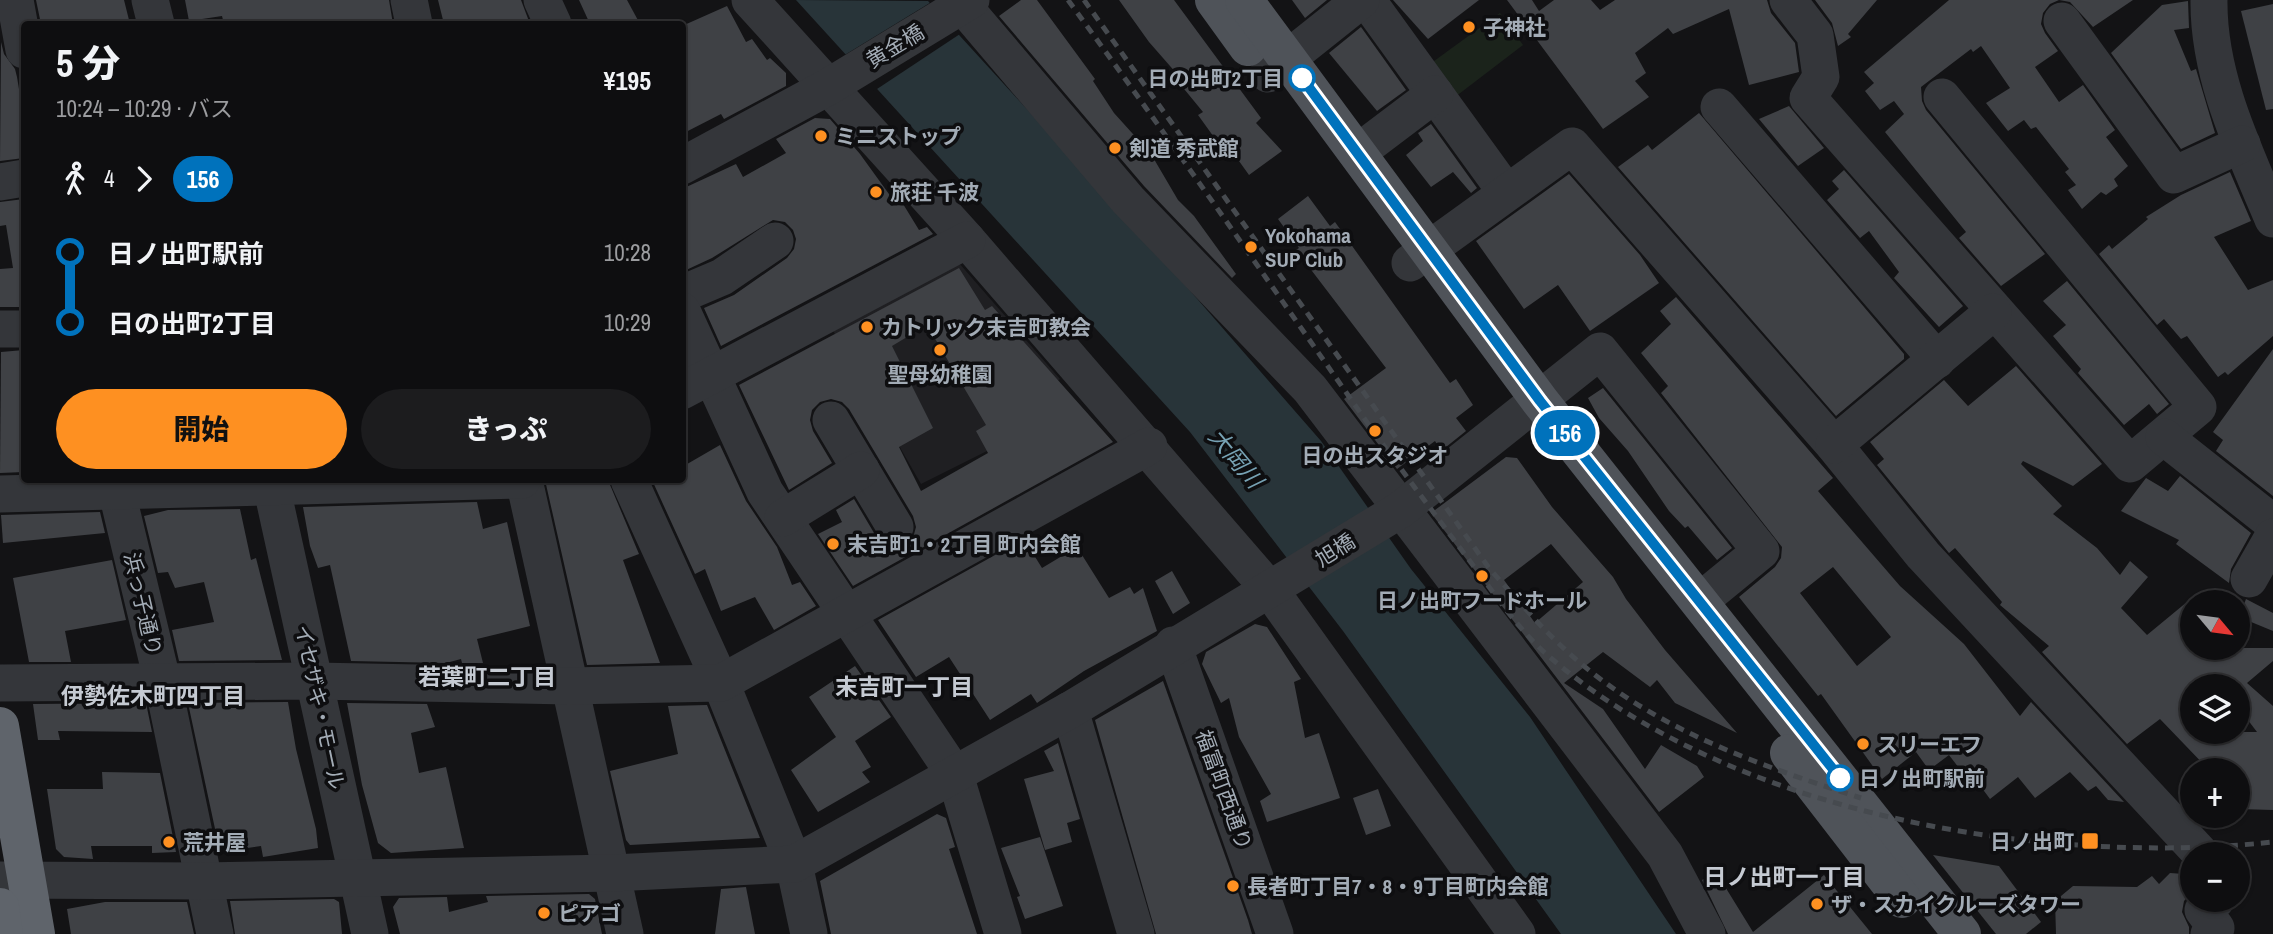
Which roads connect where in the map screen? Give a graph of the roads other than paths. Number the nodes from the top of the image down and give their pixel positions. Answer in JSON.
{"nodes":[{"id":1,"x":15,"y":0,"type":"edge"},
{"id":2,"x":150,"y":0,"type":"edge"},
{"id":3,"x":409,"y":0,"type":"edge"},
{"id":4,"x":542,"y":0,"type":"edge"},
{"id":5,"x":750,"y":0,"type":"edge"},
{"id":6,"x":1214,"y":0,"type":"edge"},
{"id":7,"x":1244,"y":0,"type":"edge"},
{"id":8,"x":1361,"y":0,"type":"edge"},
{"id":9,"x":1367,"y":0,"type":"edge"},
{"id":10,"x":1788,"y":0,"type":"edge"},
{"id":11,"x":2209,"y":0,"type":"edge"},
{"id":12,"x":964,"y":2,"type":"edge"},
{"id":13,"x":155,"y":21,"type":"edge"},
{"id":14,"x":413,"y":21,"type":"edge"},
{"id":15,"x":552,"y":21,"type":"edge"},
{"id":16,"x":2062,"y":21,"type":"dead end"},
{"id":17,"x":21,"y":33,"type":"edge"},
{"id":18,"x":1278,"y":67,"type":"junction"},
{"id":19,"x":828,"y":87,"type":"junction"},
{"id":20,"x":1435,"y":94,"type":"junction"},
{"id":21,"x":1942,"y":97,"type":"dead end"},
{"id":22,"x":1719,"y":107,"type":"dead end"},
{"id":23,"x":2242,"y":144,"type":"junction"},
{"id":24,"x":1357,"y":153,"type":"junction"},
{"id":25,"x":686,"y":164,"type":"edge"},
{"id":26,"x":21,"y":178,"type":"edge"},
{"id":27,"x":0,"y":182,"type":"edge"},
{"id":28,"x":1506,"y":191,"type":"junction"},
{"id":29,"x":2273,"y":219,"type":"edge"},
{"id":30,"x":967,"y":240,"type":"junction"},
{"id":31,"x":775,"y":241,"type":"dead end"},
{"id":32,"x":1420,"y":257,"type":"junction"},
{"id":33,"x":686,"y":292,"type":"edge"},
{"id":34,"x":1993,"y":312,"type":"junction"},
{"id":35,"x":0,"y":329,"type":"edge"},
{"id":36,"x":21,"y":329,"type":"edge"},
{"id":37,"x":686,"y":330,"type":"edge"},
{"id":38,"x":1937,"y":360,"type":"junction"},
{"id":39,"x":697,"y":383,"type":"edge"},
{"id":40,"x":1532,"y":407,"type":"junction"},
{"id":41,"x":831,"y":420,"type":"dead end"},
{"id":42,"x":2164,"y":437,"type":"junction"},
{"id":43,"x":1834,"y":445,"type":"junction"},
{"id":44,"x":1149,"y":446,"type":"junction"},
{"id":45,"x":861,"y":470,"type":"junction"},
{"id":46,"x":271,"y":483,"type":"edge"},
{"id":47,"x":524,"y":483,"type":"edge"},
{"id":48,"x":630,"y":483,"type":"edge"},
{"id":49,"x":115,"y":485,"type":"edge"},
{"id":50,"x":0,"y":494,"type":"edge"},
{"id":51,"x":1400,"y":510,"type":"junction"},
{"id":52,"x":783,"y":518,"type":"junction"},
{"id":53,"x":2273,"y":523,"type":"edge"},
{"id":54,"x":895,"y":527,"type":"dead end"},
{"id":55,"x":2273,"y":537,"type":"edge"},
{"id":56,"x":2249,"y":579,"type":"dead end"},
{"id":57,"x":1270,"y":590,"type":"junction"},
{"id":58,"x":1700,"y":601,"type":"junction"},
{"id":59,"x":849,"y":614,"type":"junction"},
{"id":60,"x":1173,"y":645,"type":"junction"},
{"id":61,"x":314,"y":681,"type":"junction"},
{"id":62,"x":0,"y":683,"type":"edge"},
{"id":63,"x":721,"y":683,"type":"junction"},
{"id":64,"x":163,"y":684,"type":"junction"},
{"id":65,"x":568,"y":686,"type":"junction"},
{"id":66,"x":1070,"y":710,"type":"junction"},
{"id":67,"x":0,"y":726,"type":"edge"},
{"id":68,"x":955,"y":775,"type":"junction"},
{"id":69,"x":2190,"y":842,"type":"edge"},
{"id":70,"x":794,"y":864,"type":"junction"},
{"id":71,"x":613,"y":873,"type":"junction"},
{"id":72,"x":358,"y":878,"type":"junction"},
{"id":73,"x":14,"y":880,"type":"edge"},
{"id":74,"x":203,"y":881,"type":"junction"},
{"id":75,"x":0,"y":907,"type":"edge"},
{"id":76,"x":2204,"y":912,"type":"edge"},
{"id":77,"x":4,"y":934,"type":"edge"},
{"id":78,"x":36,"y":934,"type":"edge"},
{"id":79,"x":215,"y":934,"type":"edge"},
{"id":80,"x":370,"y":934,"type":"edge"},
{"id":81,"x":625,"y":934,"type":"edge"},
{"id":82,"x":808,"y":934,"type":"edge"},
{"id":83,"x":1003,"y":934,"type":"edge"},
{"id":84,"x":1136,"y":934,"type":"edge"},
{"id":85,"x":1275,"y":934,"type":"edge"},
{"id":86,"x":1517,"y":934,"type":"edge"},
{"id":87,"x":1707,"y":934,"type":"edge"},
{"id":88,"x":1929,"y":934,"type":"edge"},
{"id":89,"x":1962,"y":934,"type":"edge"},
{"id":90,"x":2209,"y":934,"type":"edge"}],
"edges":[{"from":1,"to":17,"type":"street"},
{"from":2,"to":13,"type":"street"},
{"from":3,"to":14,"type":"street"},
{"from":4,"to":15,"type":"street"},
{"from":5,"to":19,"type":"street"},
{"from":6,"to":18,"type":"main road"},
{"from":7,"to":18,"type":"main road"},
{"from":8,"to":18,"type":"street"},
{"from":9,"to":20,"type":"street"},
{"from":10,"to":34,"type":"street"},
{"from":11,"to":23,"type":"street"},
{"from":12,"to":19,"type":"street","name":"黄金橋"},
{"from":12,"to":51,"type":"street"},
{"from":16,"to":23,"type":"street"},
{"from":18,"to":24,"type":"main road"},
{"from":18,"to":32,"type":"main road"},
{"from":19,"to":25,"type":"street","name":"黄金橋"},
{"from":19,"to":30,"type":"street"},
{"from":20,"to":24,"type":"street"},
{"from":20,"to":28,"type":"street"},
{"from":21,"to":42,"type":"street"},
{"from":22,"to":38,"type":"street"},
{"from":23,"to":29,"type":"street"},
{"from":24,"to":32,"type":"main road"},
{"from":26,"to":27,"type":"street"},
{"from":28,"to":32,"type":"street"},
{"from":28,"to":43,"type":"street"},
{"from":30,"to":39,"type":"street"},
{"from":30,"to":44,"type":"street"},
{"from":31,"to":33,"type":"street"},
{"from":32,"to":40,"type":"main road"},
{"from":34,"to":38,"type":"street"},
{"from":34,"to":42,"type":"street"},
{"from":35,"to":36,"type":"street"},
{"from":37,"to":39,"type":"street"},
{"from":38,"to":43,"type":"street"},
{"from":39,"to":52,"type":"street"},
{"from":40,"to":51,"type":"street","name":"旭橋"},
{"from":40,"to":58,"type":"main road"},
{"from":40,"to":58,"type":"street","name":"旭橋"},
{"from":40,"to":88,"type":"main road"},
{"from":41,"to":45,"type":"street"},
{"from":42,"to":53,"type":"street"},
{"from":43,"to":69,"type":"street"},
{"from":44,"to":57,"type":"street"},
{"from":44,"to":59,"type":"street"},
{"from":45,"to":52,"type":"street"},
{"from":45,"to":54,"type":"street"},
{"from":46,"to":49,"type":"street"},
{"from":46,"to":61,"type":"street","name":"イセザキ・モール"},
{"from":47,"to":65,"type":"street"},
{"from":48,"to":63,"type":"street"},
{"from":49,"to":50,"type":"street"},
{"from":49,"to":64,"type":"street","name":"浜っ子通り"},
{"from":51,"to":57,"type":"street","name":"旭橋"},
{"from":51,"to":87,"type":"street"},
{"from":52,"to":59,"type":"street"},
{"from":55,"to":56,"type":"street"},
{"from":57,"to":60,"type":"street","name":"旭橋"},
{"from":57,"to":86,"type":"street"},
{"from":58,"to":89,"type":"main road"},
{"from":59,"to":63,"type":"street"},
{"from":59,"to":68,"type":"street"},
{"from":60,"to":66,"type":"street","name":"旭橋"},
{"from":60,"to":85,"type":"street","name":"福富町西通り"},
{"from":61,"to":64,"type":"street"},
{"from":61,"to":65,"type":"street"},
{"from":61,"to":72,"type":"street","name":"イセザキ・モール"},
{"from":62,"to":64,"type":"street"},
{"from":63,"to":65,"type":"street"},
{"from":63,"to":70,"type":"street"},
{"from":64,"to":74,"type":"street","name":"浜っ子通り"},
{"from":65,"to":71,"type":"street"},
{"from":66,"to":68,"type":"street","name":"旭橋"},
{"from":66,"to":84,"type":"street"},
{"from":67,"to":73,"type":"highway"},
{"from":68,"to":70,"type":"street","name":"旭橋"},
{"from":68,"to":83,"type":"street"},
{"from":70,"to":71,"type":"street"},
{"from":70,"to":82,"type":"street"},
{"from":71,"to":72,"type":"street"},
{"from":71,"to":81,"type":"street"},
{"from":72,"to":74,"type":"street"},
{"from":72,"to":80,"type":"street","name":"イセザキ・モール"},
{"from":73,"to":74,"type":"street"},
{"from":73,"to":78,"type":"highway"},
{"from":74,"to":79,"type":"street","name":"浜っ子通り"},
{"from":75,"to":77,"type":"highway"},
{"from":76,"to":90,"type":"street"}]}
